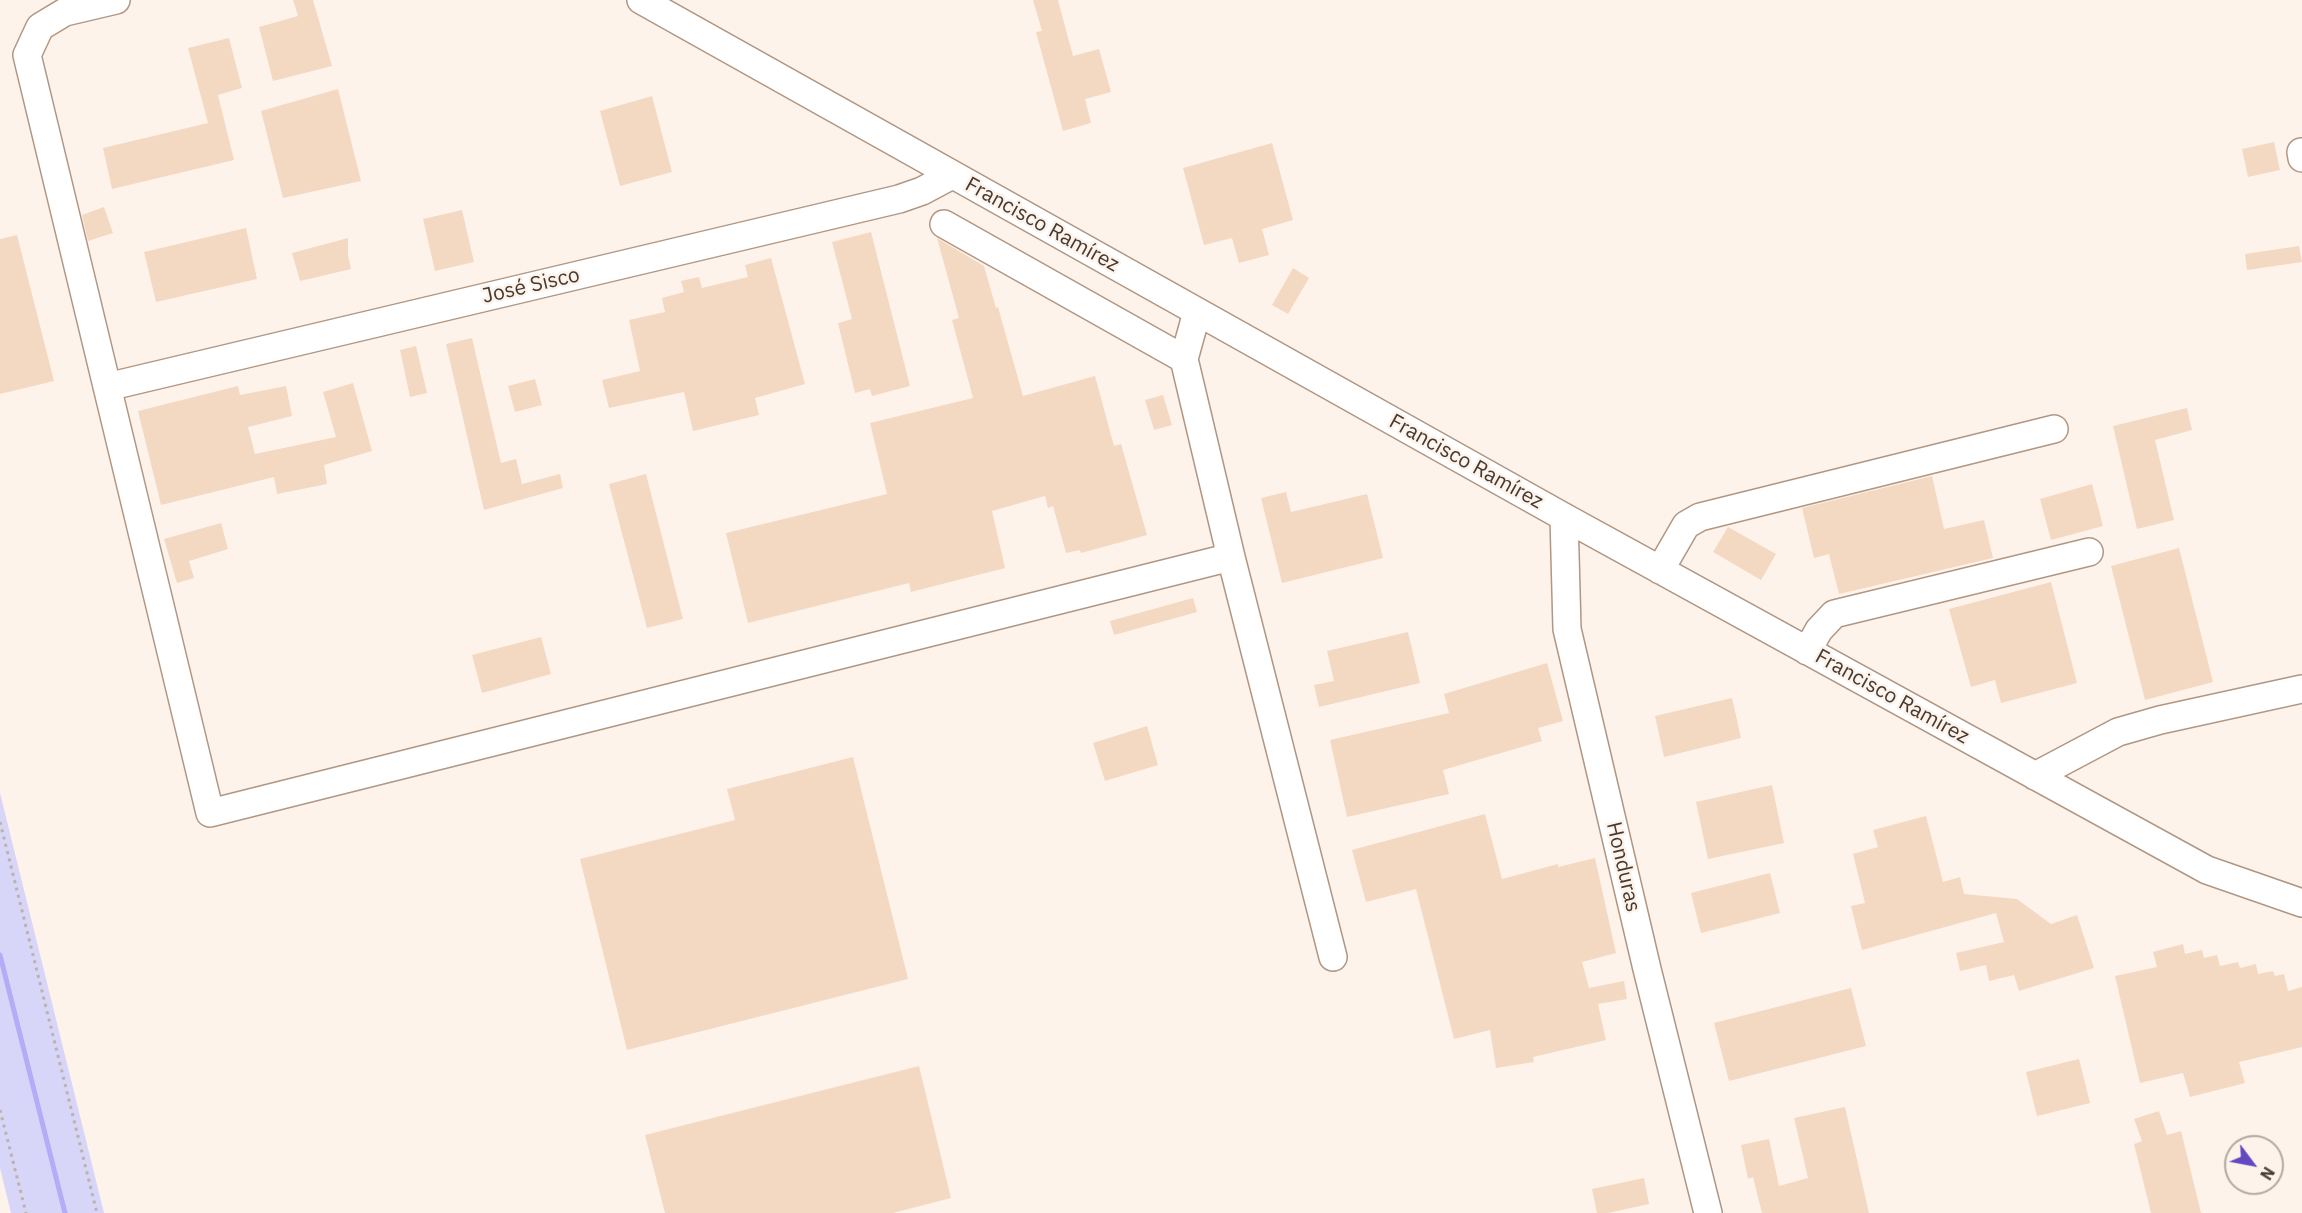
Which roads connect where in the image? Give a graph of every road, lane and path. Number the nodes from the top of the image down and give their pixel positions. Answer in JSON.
{"nodes":[{"id":1,"x":116,"y":0,"type":"edge"},
{"id":2,"x":641,"y":0,"type":"edge"},
{"id":3,"x":952,"y":175,"type":"junction"},
{"id":4,"x":944,"y":224,"type":"dead end"},
{"id":5,"x":1197,"y":312,"type":"junction"},
{"id":6,"x":1184,"y":359,"type":"junction"},
{"id":7,"x":107,"y":387,"type":"junction"},
{"id":8,"x":2054,"y":429,"type":"dead end"},
{"id":9,"x":1564,"y":517,"type":"junction"},
{"id":10,"x":2089,"y":552,"type":"dead end"},
{"id":11,"x":1231,"y":557,"type":"junction"},
{"id":12,"x":1660,"y":570,"type":"junction"},
{"id":13,"x":1807,"y":651,"type":"junction"},
{"id":14,"x":2302,"y":689,"type":"edge"},
{"id":15,"x":2035,"y":776,"type":"junction"},
{"id":16,"x":0,"y":822,"type":"edge"},
{"id":17,"x":2302,"y":903,"type":"edge"},
{"id":18,"x":1333,"y":957,"type":"dead end"},
{"id":19,"x":0,"y":1110,"type":"edge"},
{"id":20,"x":26,"y":1213,"type":"edge"},
{"id":21,"x":97,"y":1213,"type":"edge"},
{"id":22,"x":1708,"y":1213,"type":"edge"}],
"edges":[{"from":1,"to":7,"type":"street"},
{"from":2,"to":3,"type":"street","name":"Francisco Ramírez"},
{"from":3,"to":5,"type":"street","name":"Francisco Ramírez"},
{"from":3,"to":7,"type":"street","name":"José Sisco"},
{"from":4,"to":6,"type":"street"},
{"from":5,"to":6,"type":"street"},
{"from":5,"to":9,"type":"street","name":"Francisco Ramírez"},
{"from":6,"to":11,"type":"street"},
{"from":7,"to":11,"type":"street"},
{"from":8,"to":12,"type":"street"},
{"from":9,"to":12,"type":"street","name":"Francisco Ramírez"},
{"from":9,"to":22,"type":"street","name":"Honduras"},
{"from":10,"to":13,"type":"street"},
{"from":11,"to":18,"type":"street"},
{"from":12,"to":13,"type":"street","name":"Francisco Ramírez"},
{"from":13,"to":15,"type":"street","name":"Francisco Ramírez"},
{"from":14,"to":15,"type":"street"},
{"from":15,"to":17,"type":"street","name":"Francisco Ramírez"},
{"from":16,"to":21,"type":"path"},
{"from":19,"to":20,"type":"path"}]}
